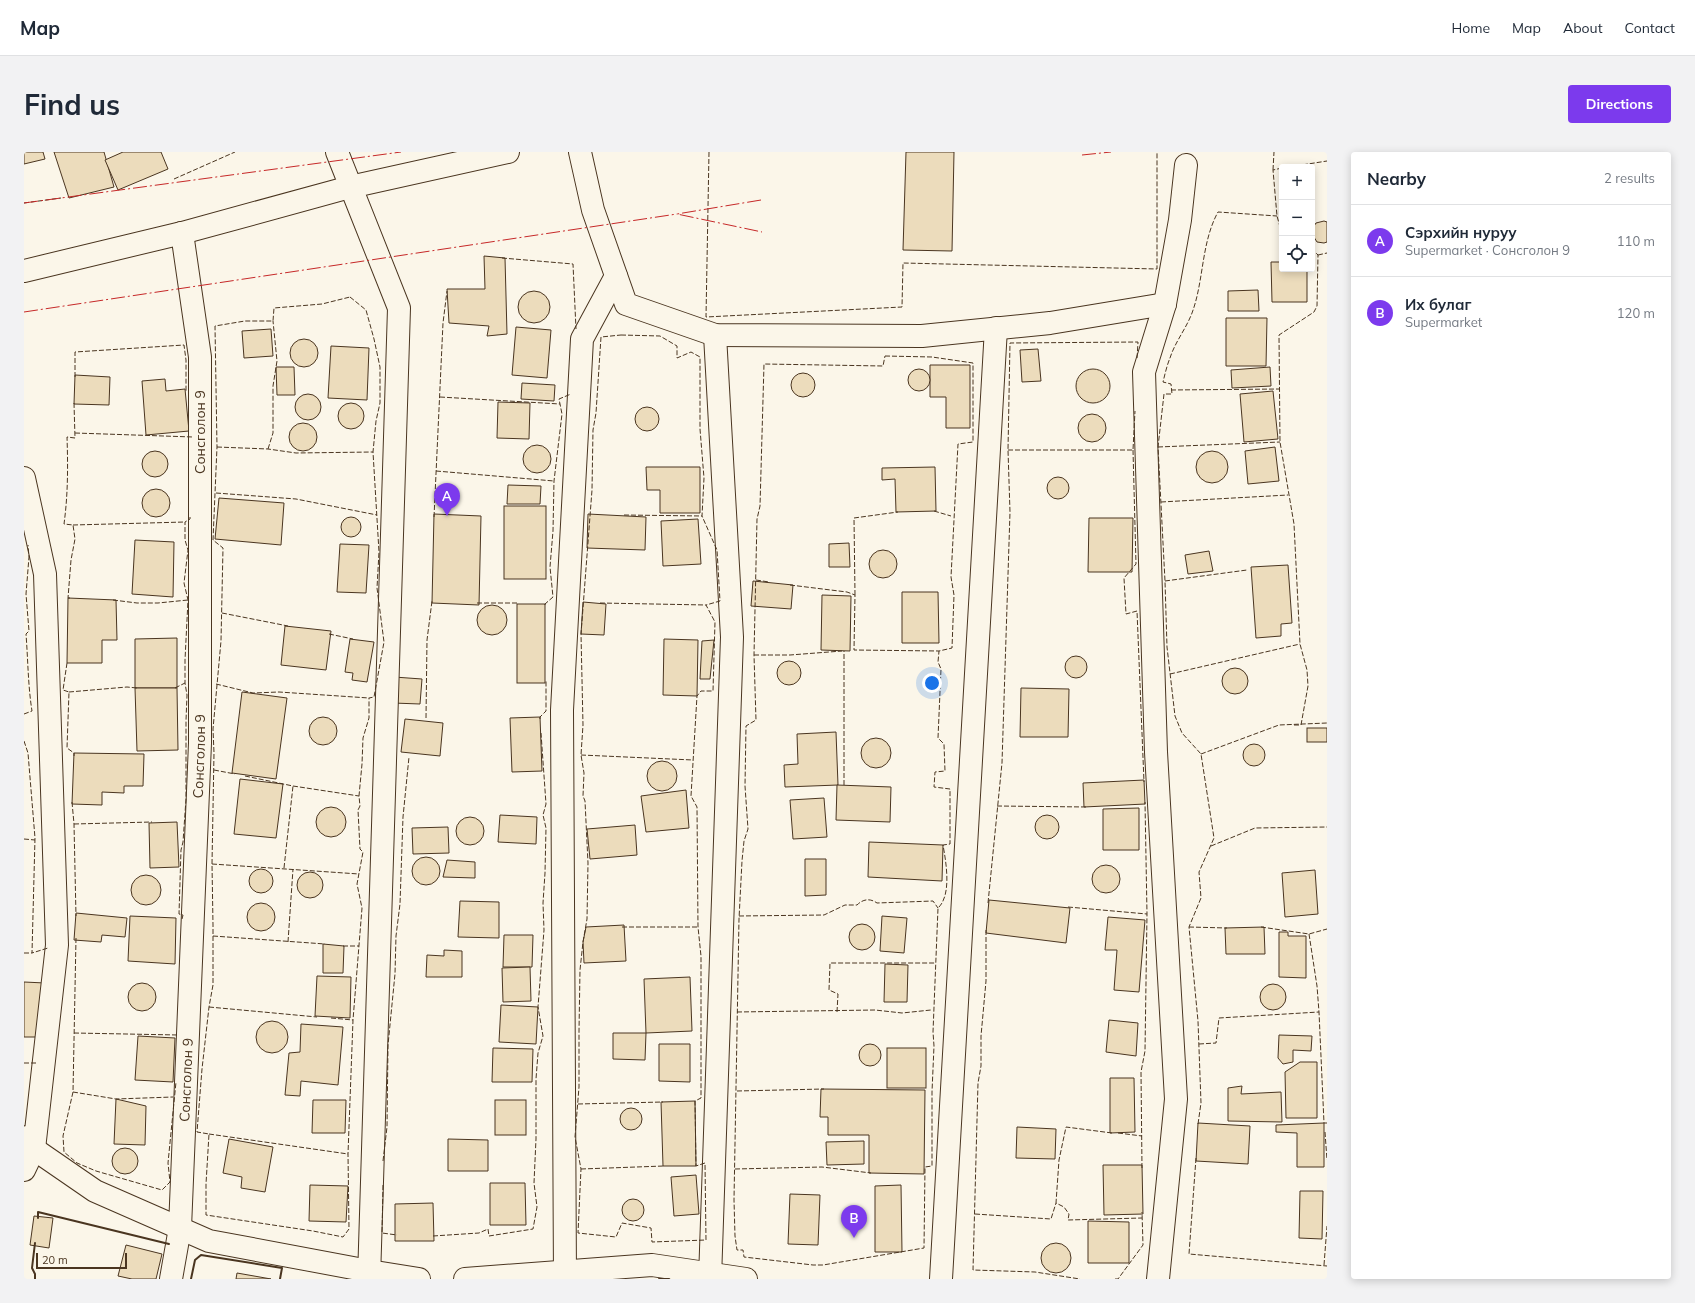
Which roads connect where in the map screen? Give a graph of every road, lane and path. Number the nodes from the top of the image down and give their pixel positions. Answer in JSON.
{"nodes":[{"id":1,"x":337,"y":152,"type":"edge"},
{"id":2,"x":508,"y":152,"type":"edge"},
{"id":3,"x":580,"y":152,"type":"edge"},
{"id":4,"x":1186,"y":164,"type":"dead end"},
{"id":5,"x":350,"y":187,"type":"junction"},
{"id":6,"x":182,"y":233,"type":"junction"},
{"id":7,"x":24,"y":271,"type":"edge"},
{"id":8,"x":616,"y":276,"type":"junction"},
{"id":9,"x":1165,"y":304,"type":"junction"},
{"id":10,"x":996,"y":328,"type":"junction"},
{"id":11,"x":715,"y":335,"type":"junction"},
{"id":12,"x":24,"y":478,"type":"edge"},
{"id":13,"x":29,"y":1141,"type":"edge"},
{"id":14,"x":24,"y":1170,"type":"edge"},
{"id":15,"x":180,"y":1228,"type":"junction"},
{"id":16,"x":369,"y":1275,"type":"edge"},
{"id":17,"x":566,"y":1275,"type":"edge"},
{"id":18,"x":710,"y":1276,"type":"edge"},
{"id":19,"x":171,"y":1279,"type":"edge"},
{"id":20,"x":419,"y":1279,"type":"edge"},
{"id":21,"x":465,"y":1279,"type":"edge"},
{"id":22,"x":746,"y":1279,"type":"edge"},
{"id":23,"x":941,"y":1279,"type":"edge"},
{"id":24,"x":1158,"y":1279,"type":"edge"}],
"edges":[{"from":1,"to":5,"type":"street"},
{"from":2,"to":5,"type":"street"},
{"from":3,"to":8,"type":"street"},
{"from":4,"to":9,"type":"street"},
{"from":5,"to":6,"type":"street"},
{"from":5,"to":16,"type":"street"},
{"from":6,"to":7,"type":"street"},
{"from":6,"to":15,"type":"street","name":"Сонсголон 9"},
{"from":8,"to":11,"type":"street"},
{"from":8,"to":17,"type":"street"},
{"from":9,"to":10,"type":"street"},
{"from":9,"to":24,"type":"street"},
{"from":10,"to":11,"type":"street"},
{"from":10,"to":23,"type":"street"},
{"from":11,"to":18,"type":"street"},
{"from":12,"to":13,"type":"street"},
{"from":13,"to":14,"type":"street"},
{"from":13,"to":15,"type":"street"},
{"from":15,"to":16,"type":"street"},
{"from":15,"to":19,"type":"street","name":"Сонсголон 9"},
{"from":16,"to":20,"type":"street"},
{"from":17,"to":18,"type":"street"},
{"from":17,"to":21,"type":"street"},
{"from":18,"to":22,"type":"street"}]}
